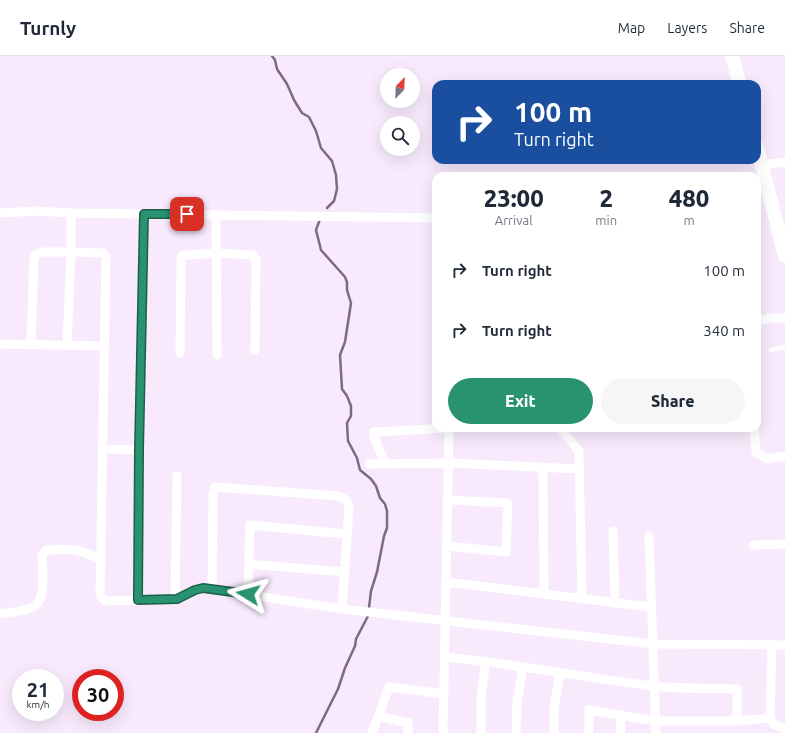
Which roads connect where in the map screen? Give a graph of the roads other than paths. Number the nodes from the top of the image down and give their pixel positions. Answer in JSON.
{"nodes":[{"id":1,"x":732,"y":56,"type":"edge"},
{"id":2,"x":739,"y":80,"type":"edge"},
{"id":3,"x":761,"y":161,"type":"edge"},
{"id":4,"x":785,"y":162,"type":"edge"},
{"id":5,"x":762,"y":165,"type":"junction"},
{"id":6,"x":0,"y":213,"type":"edge"},
{"id":7,"x":71,"y":213,"type":"junction"},
{"id":8,"x":144,"y":214,"type":"junction"},
{"id":9,"x":216,"y":214,"type":"junction"},
{"id":10,"x":432,"y":218,"type":"edge"},
{"id":11,"x":71,"y":252,"type":"junction"},
{"id":12,"x":216,"y":253,"type":"junction"},
{"id":13,"x":785,"y":256,"type":"edge"},
{"id":14,"x":785,"y":318,"type":"edge"},
{"id":15,"x":761,"y":320,"type":"edge"},
{"id":16,"x":0,"y":344,"type":"edge"},
{"id":17,"x":31,"y":344,"type":"junction"},
{"id":18,"x":67,"y":345,"type":"junction"},
{"id":19,"x":104,"y":346,"type":"junction"},
{"id":20,"x":785,"y":347,"type":"edge"},
{"id":21,"x":255,"y":350,"type":"dead end"},
{"id":22,"x":771,"y":350,"type":"dead end"},
{"id":23,"x":180,"y":352,"type":"dead end"},
{"id":24,"x":217,"y":355,"type":"dead end"},
{"id":25,"x":432,"y":429,"type":"edge"},
{"id":26,"x":448,"y":432,"type":"edge"},
{"id":27,"x":563,"y":432,"type":"edge"},
{"id":28,"x":754,"y":432,"type":"edge"},
{"id":29,"x":102,"y":449,"type":"junction"},
{"id":30,"x":139,"y":450,"type":"junction"},
{"id":31,"x":785,"y":456,"type":"edge"},
{"id":32,"x":448,"y":463,"type":"junction"},
{"id":33,"x":369,"y":464,"type":"dead end"},
{"id":34,"x":384,"y":464,"type":"junction"},
{"id":35,"x":543,"y":468,"type":"junction"},
{"id":36,"x":580,"y":469,"type":"junction"},
{"id":37,"x":177,"y":476,"type":"dead end"},
{"id":38,"x":448,"y":500,"type":"junction"},
{"id":39,"x":613,"y":531,"type":"dead end"},
{"id":40,"x":346,"y":534,"type":"junction"},
{"id":41,"x":648,"y":536,"type":"dead end"},
{"id":42,"x":785,"y":544,"type":"edge"},
{"id":43,"x":753,"y":545,"type":"dead end"},
{"id":44,"x":447,"y":546,"type":"junction"},
{"id":45,"x":101,"y":560,"type":"junction"},
{"id":46,"x":249,"y":564,"type":"junction"},
{"id":47,"x":344,"y":572,"type":"junction"},
{"id":48,"x":446,"y":582,"type":"junction"},
{"id":49,"x":212,"y":589,"type":"junction"},
{"id":50,"x":248,"y":594,"type":"junction"},
{"id":51,"x":544,"y":594,"type":"junction"},
{"id":52,"x":175,"y":599,"type":"junction"},
{"id":53,"x":582,"y":599,"type":"junction"},
{"id":54,"x":138,"y":600,"type":"junction"},
{"id":55,"x":615,"y":603,"type":"junction"},
{"id":56,"x":651,"y":608,"type":"junction"},
{"id":57,"x":342,"y":609,"type":"junction"},
{"id":58,"x":0,"y":614,"type":"edge"},
{"id":59,"x":446,"y":620,"type":"junction"},
{"id":60,"x":653,"y":644,"type":"junction"},
{"id":61,"x":785,"y":645,"type":"edge"},
{"id":62,"x":772,"y":646,"type":"junction"},
{"id":63,"x":445,"y":657,"type":"junction"},
{"id":64,"x":486,"y":661,"type":"junction"},
{"id":65,"x":524,"y":668,"type":"junction"},
{"id":66,"x":560,"y":673,"type":"junction"},
{"id":67,"x":654,"y":686,"type":"junction"},
{"id":68,"x":444,"y":694,"type":"junction"},
{"id":69,"x":620,"y":715,"type":"junction"},
{"id":70,"x":378,"y":716,"type":"junction"},
{"id":71,"x":770,"y":718,"type":"junction"},
{"id":72,"x":656,"y":721,"type":"junction"},
{"id":73,"x":737,"y":721,"type":"junction"},
{"id":74,"x":785,"y":729,"type":"edge"},
{"id":75,"x":372,"y":733,"type":"edge"},
{"id":76,"x":408,"y":733,"type":"edge"},
{"id":77,"x":443,"y":733,"type":"edge"},
{"id":78,"x":481,"y":733,"type":"edge"},
{"id":79,"x":516,"y":733,"type":"edge"},
{"id":80,"x":554,"y":733,"type":"edge"},
{"id":81,"x":589,"y":733,"type":"edge"},
{"id":82,"x":621,"y":733,"type":"edge"},
{"id":83,"x":656,"y":733,"type":"edge"}],
"edges":[{"from":1,"to":2,"type":"main road"},
{"from":3,"to":5,"type":"main road"},
{"from":4,"to":5,"type":"street"},
{"from":5,"to":13,"type":"main road"},
{"from":6,"to":7,"type":"street"},
{"from":7,"to":8,"type":"street"},
{"from":7,"to":11,"type":"street"},
{"from":8,"to":9,"type":"street"},
{"from":8,"to":30,"type":"street"},
{"from":9,"to":10,"type":"street"},
{"from":9,"to":12,"type":"street"},
{"from":11,"to":17,"type":"street"},
{"from":11,"to":18,"type":"street"},
{"from":11,"to":19,"type":"street"},
{"from":12,"to":21,"type":"street"},
{"from":12,"to":23,"type":"street"},
{"from":12,"to":24,"type":"street"},
{"from":14,"to":15,"type":"street"},
{"from":16,"to":17,"type":"street"},
{"from":17,"to":18,"type":"street"},
{"from":18,"to":19,"type":"street"},
{"from":19,"to":29,"type":"street"},
{"from":20,"to":22,"type":"lane"},
{"from":25,"to":34,"type":"street"},
{"from":26,"to":32,"type":"street"},
{"from":27,"to":36,"type":"street"},
{"from":28,"to":31,"type":"street"},
{"from":29,"to":30,"type":"street"},
{"from":29,"to":45,"type":"street"},
{"from":30,"to":54,"type":"street"},
{"from":32,"to":34,"type":"street"},
{"from":32,"to":35,"type":"street"},
{"from":32,"to":38,"type":"street"},
{"from":33,"to":34,"type":"street"},
{"from":35,"to":36,"type":"street"},
{"from":35,"to":51,"type":"street"},
{"from":36,"to":53,"type":"street"},
{"from":37,"to":52,"type":"street"},
{"from":38,"to":44,"type":"street"},
{"from":38,"to":44,"type":"street"},
{"from":39,"to":55,"type":"street"},
{"from":40,"to":46,"type":"street"},
{"from":40,"to":47,"type":"street"},
{"from":40,"to":49,"type":"street"},
{"from":41,"to":56,"type":"street"},
{"from":42,"to":43,"type":"street"},
{"from":44,"to":48,"type":"street"},
{"from":45,"to":54,"type":"street"},
{"from":45,"to":58,"type":"street"},
{"from":46,"to":47,"type":"street"},
{"from":46,"to":50,"type":"street"},
{"from":47,"to":57,"type":"street"},
{"from":48,"to":51,"type":"street"},
{"from":48,"to":59,"type":"street"},
{"from":49,"to":50,"type":"street"},
{"from":49,"to":52,"type":"street"},
{"from":50,"to":57,"type":"street"},
{"from":51,"to":53,"type":"street"},
{"from":52,"to":54,"type":"street"},
{"from":53,"to":55,"type":"street"},
{"from":55,"to":56,"type":"street"},
{"from":56,"to":60,"type":"street"},
{"from":57,"to":59,"type":"street"},
{"from":59,"to":60,"type":"street"},
{"from":59,"to":63,"type":"street"},
{"from":60,"to":62,"type":"street"},
{"from":60,"to":67,"type":"street"},
{"from":61,"to":62,"type":"street"},
{"from":62,"to":71,"type":"street"},
{"from":63,"to":64,"type":"street"},
{"from":63,"to":68,"type":"street"},
{"from":64,"to":65,"type":"street"},
{"from":64,"to":78,"type":"street"},
{"from":65,"to":66,"type":"street"},
{"from":65,"to":79,"type":"street"},
{"from":66,"to":67,"type":"street"},
{"from":66,"to":80,"type":"street"},
{"from":67,"to":72,"type":"street"},
{"from":67,"to":73,"type":"street"},
{"from":68,"to":70,"type":"street"},
{"from":68,"to":77,"type":"street"},
{"from":69,"to":72,"type":"street"},
{"from":69,"to":81,"type":"street"},
{"from":69,"to":82,"type":"street"},
{"from":70,"to":75,"type":"street"},
{"from":70,"to":76,"type":"street"},
{"from":71,"to":73,"type":"street"},
{"from":71,"to":74,"type":"street"},
{"from":72,"to":73,"type":"street"},
{"from":72,"to":83,"type":"street"}]}
